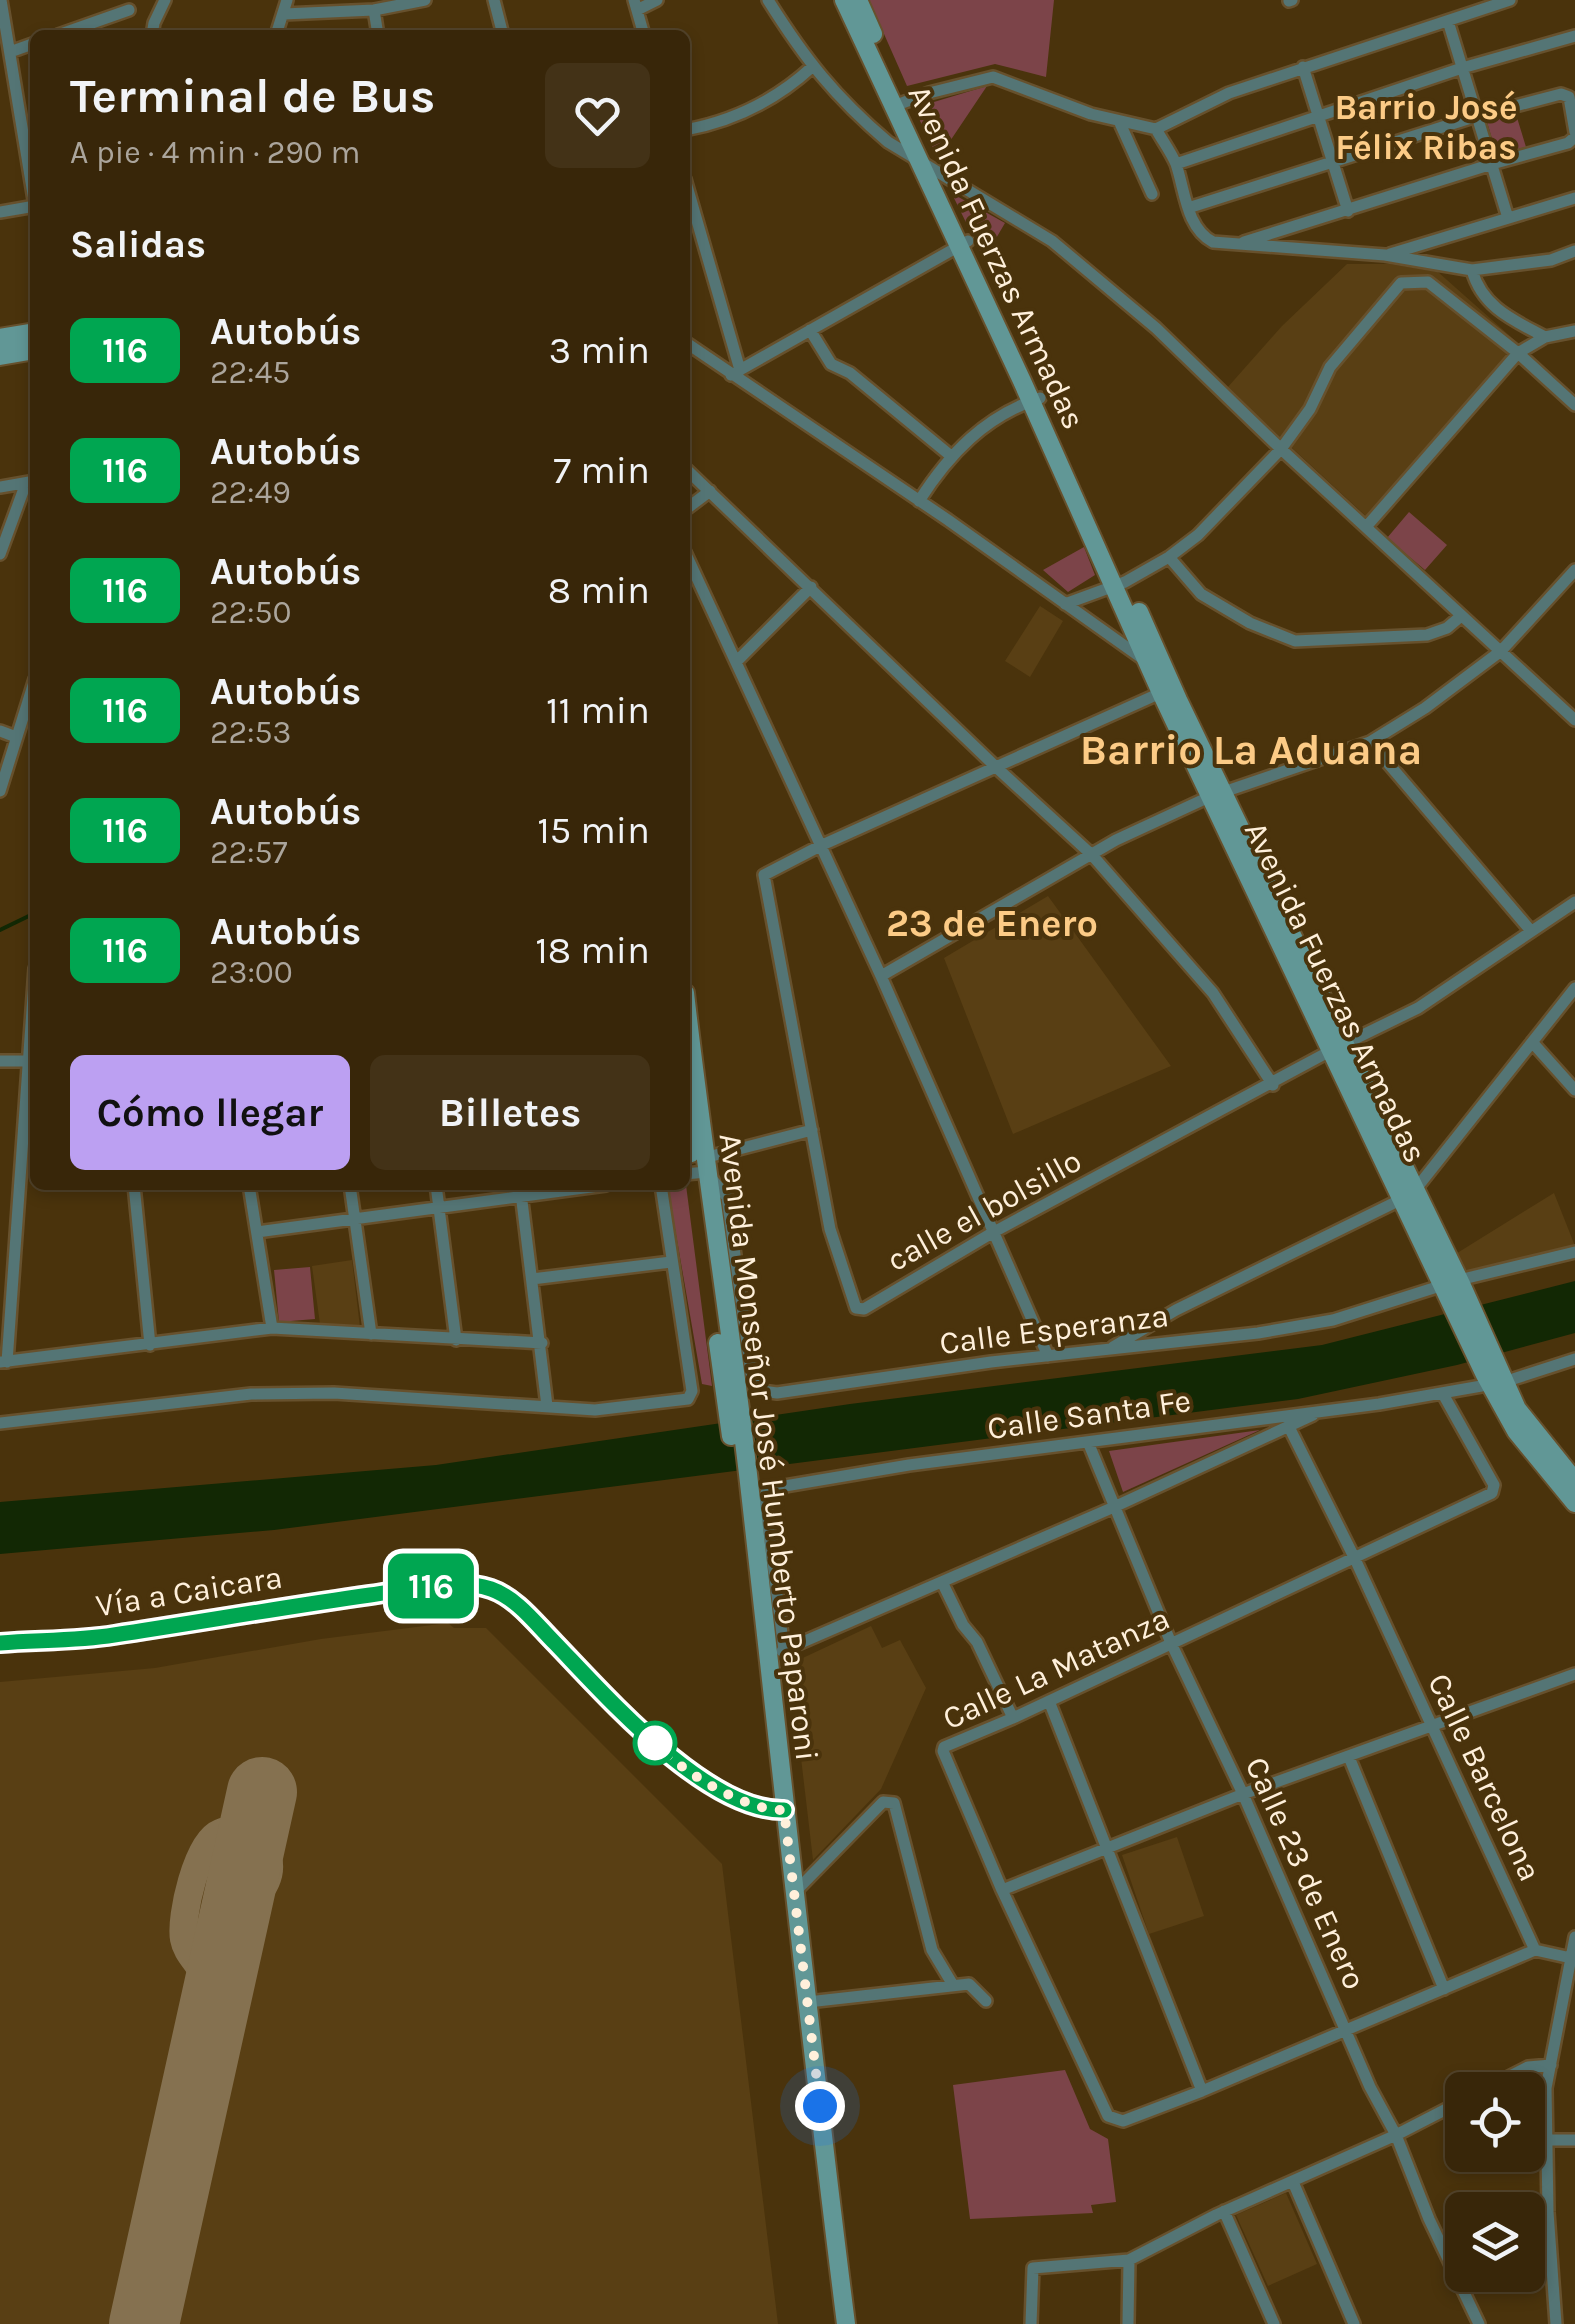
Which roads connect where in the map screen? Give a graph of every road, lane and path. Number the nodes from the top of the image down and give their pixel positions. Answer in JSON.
{"nodes":[{"id":1,"x":1,"y":0,"type":"edge"},
{"id":2,"x":165,"y":0,"type":"edge"},
{"id":3,"x":288,"y":0,"type":"edge"},
{"id":4,"x":425,"y":0,"type":"edge"},
{"id":5,"x":494,"y":0,"type":"edge"},
{"id":6,"x":657,"y":0,"type":"edge"},
{"id":7,"x":768,"y":0,"type":"edge"},
{"id":8,"x":844,"y":0,"type":"edge"},
{"id":9,"x":858,"y":0,"type":"edge"},
{"id":10,"x":1510,"y":0,"type":"edge"},
{"id":11,"x":635,"y":5,"type":"edge"},
{"id":12,"x":129,"y":10,"type":"dead end"},
{"id":13,"x":374,"y":10,"type":"junction"},
{"id":14,"x":284,"y":14,"type":"junction"},
{"id":15,"x":1448,"y":21,"type":"junction"},
{"id":16,"x":72,"y":30,"type":"edge"},
{"id":17,"x":153,"y":30,"type":"edge"},
{"id":18,"x":278,"y":30,"type":"edge"},
{"id":19,"x":377,"y":30,"type":"edge"},
{"id":20,"x":501,"y":30,"type":"edge"},
{"id":21,"x":642,"y":30,"type":"edge"},
{"id":22,"x":1575,"y":36,"type":"edge"},
{"id":23,"x":30,"y":45,"type":"edge"},
{"id":24,"x":10,"y":52,"type":"junction"},
{"id":25,"x":812,"y":67,"type":"junction"},
{"id":26,"x":1303,"y":67,"type":"junction"},
{"id":27,"x":1462,"y":68,"type":"junction"},
{"id":28,"x":898,"y":103,"type":"junction"},
{"id":29,"x":1320,"y":116,"type":"junction"},
{"id":30,"x":1477,"y":116,"type":"junction"},
{"id":31,"x":1119,"y":121,"type":"junction"},
{"id":32,"x":690,"y":129,"type":"edge"},
{"id":33,"x":1156,"y":129,"type":"junction"},
{"id":34,"x":1575,"y":135,"type":"edge"},
{"id":35,"x":30,"y":142,"type":"edge"},
{"id":36,"x":920,"y":159,"type":"junction"},
{"id":37,"x":1334,"y":161,"type":"junction"},
{"id":38,"x":1176,"y":164,"type":"junction"},
{"id":39,"x":1492,"y":164,"type":"junction"},
{"id":40,"x":936,"y":172,"type":"junction"},
{"id":41,"x":1152,"y":194,"type":"dead end"},
{"id":42,"x":1575,"y":198,"type":"edge"},
{"id":43,"x":690,"y":199,"type":"edge"},
{"id":44,"x":30,"y":207,"type":"edge"},
{"id":45,"x":1188,"y":208,"type":"junction"},
{"id":46,"x":1348,"y":211,"type":"junction"},
{"id":47,"x":0,"y":212,"type":"edge"},
{"id":48,"x":1508,"y":218,"type":"junction"},
{"id":49,"x":963,"y":243,"type":"junction"},
{"id":50,"x":1235,"y":245,"type":"junction"},
{"id":51,"x":1575,"y":251,"type":"edge"},
{"id":52,"x":1386,"y":255,"type":"junction"},
{"id":53,"x":1472,"y":270,"type":"junction"},
{"id":54,"x":810,"y":330,"type":"junction"},
{"id":55,"x":1575,"y":331,"type":"edge"},
{"id":56,"x":30,"y":333,"type":"edge"},
{"id":57,"x":0,"y":338,"type":"edge"},
{"id":58,"x":1546,"y":338,"type":"junction"},
{"id":59,"x":690,"y":345,"type":"edge"},
{"id":60,"x":30,"y":351,"type":"edge"},
{"id":61,"x":1518,"y":354,"type":"junction"},
{"id":62,"x":0,"y":356,"type":"edge"},
{"id":63,"x":736,"y":372,"type":"junction"},
{"id":64,"x":1035,"y":399,"type":"junction"},
{"id":65,"x":1575,"y":405,"type":"edge"},
{"id":66,"x":1281,"y":448,"type":"junction"},
{"id":67,"x":951,"y":456,"type":"junction"},
{"id":68,"x":690,"y":473,"type":"edge"},
{"id":69,"x":30,"y":482,"type":"edge"},
{"id":70,"x":0,"y":487,"type":"edge"},
{"id":71,"x":710,"y":491,"type":"junction"},
{"id":72,"x":919,"y":501,"type":"junction"},
{"id":73,"x":690,"y":506,"type":"edge"},
{"id":74,"x":1366,"y":527,"type":"junction"},
{"id":75,"x":0,"y":554,"type":"edge"},
{"id":76,"x":1170,"y":557,"type":"junction"},
{"id":77,"x":690,"y":562,"type":"edge"},
{"id":78,"x":1575,"y":570,"type":"edge"},
{"id":79,"x":1120,"y":583,"type":"junction"},
{"id":80,"x":811,"y":587,"type":"junction"},
{"id":81,"x":1065,"y":604,"type":"junction"},
{"id":82,"x":1461,"y":616,"type":"junction"},
{"id":83,"x":1501,"y":651,"type":"junction"},
{"id":84,"x":737,"y":660,"type":"junction"},
{"id":85,"x":1156,"y":665,"type":"junction"},
{"id":86,"x":1167,"y":690,"type":"junction"},
{"id":87,"x":30,"y":694,"type":"edge"},
{"id":88,"x":1574,"y":717,"type":"edge"},
{"id":89,"x":0,"y":731,"type":"edge"},
{"id":90,"x":16,"y":737,"type":"junction"},
{"id":91,"x":1370,"y":742,"type":"junction"},
{"id":92,"x":997,"y":768,"type":"junction"},
{"id":93,"x":0,"y":791,"type":"edge"},
{"id":94,"x":1216,"y":795,"type":"junction"},
{"id":95,"x":820,"y":846,"type":"junction"},
{"id":96,"x":1092,"y":855,"type":"junction"},
{"id":97,"x":1575,"y":902,"type":"edge"},
{"id":98,"x":1531,"y":932,"type":"junction"},
{"id":99,"x":881,"y":976,"type":"junction"},
{"id":100,"x":1575,"y":988,"type":"edge"},
{"id":101,"x":1532,"y":1042,"type":"junction"},
{"id":102,"x":1338,"y":1048,"type":"junction"},
{"id":103,"x":0,"y":1061,"type":"edge"},
{"id":104,"x":30,"y":1061,"type":"edge"},
{"id":105,"x":690,"y":1066,"type":"edge"},
{"id":106,"x":30,"y":1082,"type":"edge"},
{"id":107,"x":1273,"y":1085,"type":"junction"},
{"id":108,"x":1575,"y":1090,"type":"edge"},
{"id":109,"x":812,"y":1130,"type":"junction"},
{"id":110,"x":690,"y":1137,"type":"edge"},
{"id":111,"x":697,"y":1169,"type":"edge"},
{"id":112,"x":134,"y":1190,"type":"edge"},
{"id":113,"x":251,"y":1190,"type":"edge"},
{"id":114,"x":351,"y":1190,"type":"edge"},
{"id":115,"x":437,"y":1190,"type":"edge"},
{"id":116,"x":663,"y":1190,"type":"edge"},
{"id":117,"x":521,"y":1191,"type":"edge"},
{"id":118,"x":1409,"y":1194,"type":"junction"},
{"id":119,"x":439,"y":1208,"type":"junction"},
{"id":120,"x":355,"y":1219,"type":"junction"},
{"id":121,"x":257,"y":1232,"type":"junction"},
{"id":122,"x":992,"y":1233,"type":"junction"},
{"id":123,"x":1575,"y":1252,"type":"edge"},
{"id":124,"x":672,"y":1262,"type":"junction"},
{"id":125,"x":532,"y":1279,"type":"junction"},
{"id":126,"x":1452,"y":1285,"type":"junction"},
{"id":127,"x":272,"y":1328,"type":"junction"},
{"id":128,"x":371,"y":1334,"type":"junction"},
{"id":129,"x":456,"y":1340,"type":"junction"},
{"id":130,"x":542,"y":1343,"type":"junction"},
{"id":131,"x":150,"y":1345,"type":"junction"},
{"id":132,"x":1110,"y":1349,"type":"junction"},
{"id":133,"x":1048,"y":1356,"type":"junction"},
{"id":134,"x":1575,"y":1358,"type":"edge"},
{"id":135,"x":4,"y":1362,"type":"edge"},
{"id":136,"x":1495,"y":1380,"type":"junction"},
{"id":137,"x":1443,"y":1394,"type":"junction"},
{"id":138,"x":547,"y":1406,"type":"junction"},
{"id":139,"x":1317,"y":1413,"type":"junction"},
{"id":140,"x":0,"y":1423,"type":"edge"},
{"id":141,"x":1290,"y":1427,"type":"junction"},
{"id":142,"x":1088,"y":1442,"type":"junction"},
{"id":143,"x":742,"y":1475,"type":"junction"},
{"id":144,"x":1575,"y":1481,"type":"edge"},
{"id":145,"x":1575,"y":1504,"type":"edge"},
{"id":146,"x":1114,"y":1507,"type":"junction"},
{"id":147,"x":1356,"y":1559,"type":"junction"},
{"id":148,"x":942,"y":1582,"type":"junction"},
{"id":149,"x":0,"y":1643,"type":"edge"},
{"id":150,"x":1172,"y":1644,"type":"junction"},
{"id":151,"x":776,"y":1653,"type":"junction"},
{"id":152,"x":1575,"y":1674,"type":"edge"},
{"id":153,"x":1049,"y":1701,"type":"junction"},
{"id":154,"x":1013,"y":1718,"type":"junction"},
{"id":155,"x":1432,"y":1728,"type":"junction"},
{"id":156,"x":1350,"y":1757,"type":"junction"},
{"id":157,"x":1243,"y":1794,"type":"junction"},
{"id":158,"x":779,"y":1810,"type":"junction"},
{"id":159,"x":1108,"y":1850,"type":"junction"},
{"id":160,"x":1002,"y":1890,"type":"junction"},
{"id":161,"x":794,"y":1893,"type":"junction"},
{"id":162,"x":1575,"y":1938,"type":"edge"},
{"id":163,"x":1535,"y":1950,"type":"junction"},
{"id":164,"x":1571,"y":1958,"type":"junction"},
{"id":165,"x":953,"y":1985,"type":"junction"},
{"id":166,"x":1444,"y":1989,"type":"junction"},
{"id":167,"x":986,"y":2000,"type":"dead end"},
{"id":168,"x":808,"y":2002,"type":"junction"},
{"id":169,"x":1346,"y":2031,"type":"junction"},
{"id":170,"x":1551,"y":2065,"type":"junction"},
{"id":171,"x":1518,"y":2072,"type":"edge"},
{"id":172,"x":1202,"y":2091,"type":"junction"},
{"id":173,"x":1445,"y":2110,"type":"edge"},
{"id":174,"x":1396,"y":2135,"type":"junction"},
{"id":175,"x":1547,"y":2140,"type":"junction"},
{"id":176,"x":1575,"y":2140,"type":"edge"},
{"id":177,"x":1293,"y":2182,"type":"junction"},
{"id":178,"x":1224,"y":2211,"type":"junction"},
{"id":179,"x":1129,"y":2260,"type":"junction"},
{"id":180,"x":835,"y":2324,"type":"edge"},
{"id":181,"x":846,"y":2324,"type":"edge"},
{"id":182,"x":1031,"y":2324,"type":"edge"},
{"id":183,"x":1128,"y":2324,"type":"edge"},
{"id":184,"x":1274,"y":2324,"type":"edge"},
{"id":185,"x":1354,"y":2324,"type":"edge"},
{"id":186,"x":1479,"y":2324,"type":"edge"},
{"id":187,"x":1556,"y":2324,"type":"edge"}],
"edges":[{"from":1,"to":24,"type":"street"},
{"from":2,"to":17,"type":"street"},
{"from":3,"to":14,"type":"street"},
{"from":4,"to":13,"type":"street"},
{"from":5,"to":20,"type":"street"},
{"from":6,"to":11,"type":"street"},
{"from":7,"to":25,"type":"street"},
{"from":8,"to":28,"type":"street","name":"Avenida Fuerzas Armadas"},
{"from":9,"to":28,"type":"street","name":"Avenida Fuerzas Armadas"},
{"from":10,"to":15,"type":"street"},
{"from":11,"to":21,"type":"street"},
{"from":12,"to":16,"type":"street"},
{"from":13,"to":14,"type":"street"},
{"from":13,"to":19,"type":"street"},
{"from":14,"to":18,"type":"street"},
{"from":15,"to":26,"type":"street"},
{"from":15,"to":27,"type":"street"},
{"from":22,"to":27,"type":"street"},
{"from":23,"to":24,"type":"street"},
{"from":24,"to":35,"type":"street"},
{"from":25,"to":32,"type":"street"},
{"from":25,"to":36,"type":"street"},
{"from":26,"to":29,"type":"street"},
{"from":26,"to":33,"type":"street"},
{"from":27,"to":29,"type":"street"},
{"from":27,"to":30,"type":"street"},
{"from":28,"to":31,"type":"street"},
{"from":28,"to":36,"type":"street","name":"Avenida Fuerzas Armadas"},
{"from":28,"to":40,"type":"street","name":"Avenida Fuerzas Armadas"},
{"from":29,"to":37,"type":"street"},
{"from":29,"to":38,"type":"street"},
{"from":30,"to":34,"type":"street"},
{"from":30,"to":37,"type":"street"},
{"from":30,"to":39,"type":"street"},
{"from":31,"to":33,"type":"street"},
{"from":31,"to":41,"type":"street"},
{"from":33,"to":38,"type":"street"},
{"from":34,"to":39,"type":"street"},
{"from":36,"to":40,"type":"street"},
{"from":36,"to":49,"type":"street","name":"Avenida Fuerzas Armadas"},
{"from":37,"to":45,"type":"street"},
{"from":37,"to":46,"type":"street"},
{"from":38,"to":45,"type":"street"},
{"from":39,"to":46,"type":"street"},
{"from":39,"to":48,"type":"street"},
{"from":40,"to":49,"type":"street","name":"Avenida Fuerzas Armadas"},
{"from":40,"to":66,"type":"street"},
{"from":42,"to":48,"type":"street"},
{"from":43,"to":63,"type":"street"},
{"from":44,"to":47,"type":"street"},
{"from":45,"to":50,"type":"street"},
{"from":46,"to":50,"type":"street"},
{"from":48,"to":52,"type":"street"},
{"from":49,"to":54,"type":"street"},
{"from":49,"to":64,"type":"street","name":"Avenida Fuerzas Armadas"},
{"from":50,"to":52,"type":"street"},
{"from":51,"to":53,"type":"street"},
{"from":52,"to":53,"type":"street"},
{"from":53,"to":58,"type":"street"},
{"from":54,"to":63,"type":"street"},
{"from":54,"to":67,"type":"street"},
{"from":55,"to":58,"type":"street"},
{"from":56,"to":57,"type":"street"},
{"from":58,"to":61,"type":"street"},
{"from":59,"to":63,"type":"street"},
{"from":60,"to":62,"type":"street"},
{"from":61,"to":65,"type":"street"},
{"from":61,"to":66,"type":"street"},
{"from":61,"to":74,"type":"street"},
{"from":63,"to":72,"type":"street"},
{"from":64,"to":67,"type":"street"},
{"from":64,"to":79,"type":"street","name":"Avenida Fuerzas Armadas"},
{"from":66,"to":74,"type":"street"},
{"from":66,"to":76,"type":"street"},
{"from":67,"to":72,"type":"street"},
{"from":68,"to":71,"type":"street"},
{"from":69,"to":70,"type":"street"},
{"from":69,"to":75,"type":"street"},
{"from":71,"to":73,"type":"street"},
{"from":71,"to":80,"type":"street"},
{"from":72,"to":81,"type":"street"},
{"from":74,"to":82,"type":"street"},
{"from":76,"to":79,"type":"street"},
{"from":76,"to":82,"type":"street"},
{"from":77,"to":84,"type":"street"},
{"from":78,"to":83,"type":"street"},
{"from":79,"to":81,"type":"street"},
{"from":79,"to":85,"type":"street","name":"Avenida Fuerzas Armadas"},
{"from":80,"to":84,"type":"street"},
{"from":80,"to":92,"type":"street"},
{"from":81,"to":85,"type":"street"},
{"from":82,"to":83,"type":"street"},
{"from":83,"to":88,"type":"street"},
{"from":83,"to":91,"type":"street"},
{"from":84,"to":95,"type":"street"},
{"from":85,"to":86,"type":"street","name":"Avenida Fuerzas Armadas"},
{"from":86,"to":92,"type":"street"},
{"from":86,"to":94,"type":"street","name":"Avenida Fuerzas Armadas"},
{"from":87,"to":90,"type":"street"},
{"from":89,"to":90,"type":"street"},
{"from":90,"to":93,"type":"street"},
{"from":91,"to":94,"type":"street"},
{"from":91,"to":98,"type":"street"},
{"from":92,"to":95,"type":"street"},
{"from":92,"to":96,"type":"street"},
{"from":94,"to":96,"type":"street"},
{"from":94,"to":102,"type":"street","name":"Avenida Fuerzas Armadas"},
{"from":95,"to":99,"type":"street"},
{"from":95,"to":109,"type":"street","name":"calle el bolsillo"},
{"from":96,"to":99,"type":"street"},
{"from":96,"to":107,"type":"street"},
{"from":97,"to":98,"type":"street","name":"calle el bolsillo"},
{"from":98,"to":102,"type":"street","name":"calle el bolsillo"},
{"from":99,"to":122,"type":"street"},
{"from":100,"to":101,"type":"street"},
{"from":101,"to":108,"type":"street"},
{"from":101,"to":118,"type":"street"},
{"from":102,"to":107,"type":"street","name":"calle el bolsillo"},
{"from":102,"to":118,"type":"street","name":"Avenida Fuerzas Armadas"},
{"from":103,"to":104,"type":"street"},
{"from":105,"to":111,"type":"street","name":"Avenida Monseñor José Humberto Paparoni"},
{"from":106,"to":135,"type":"street"},
{"from":107,"to":122,"type":"street","name":"calle el bolsillo"},
{"from":109,"to":111,"type":"street"},
{"from":109,"to":122,"type":"street","name":"calle el bolsillo"},
{"from":110,"to":111,"type":"street","name":"Avenida Monseñor José Humberto Paparoni"},
{"from":111,"to":133,"type":"street","name":"Calle Esperanza"},
{"from":111,"to":143,"type":"street","name":"Avenida Monseñor José Humberto Paparoni"},
{"from":112,"to":131,"type":"street"},
{"from":113,"to":121,"type":"street"},
{"from":114,"to":120,"type":"street"},
{"from":115,"to":119,"type":"street"},
{"from":116,"to":124,"type":"street"},
{"from":117,"to":119,"type":"street"},
{"from":117,"to":125,"type":"street"},
{"from":118,"to":126,"type":"street","name":"Avenida Fuerzas Armadas"},
{"from":118,"to":132,"type":"street"},
{"from":119,"to":120,"type":"street"},
{"from":119,"to":129,"type":"street"},
{"from":120,"to":121,"type":"street"},
{"from":120,"to":128,"type":"street"},
{"from":121,"to":127,"type":"street"},
{"from":122,"to":133,"type":"street"},
{"from":123,"to":126,"type":"street","name":"Calle Esperanza"},
{"from":124,"to":125,"type":"street"},
{"from":124,"to":138,"type":"street"},
{"from":125,"to":130,"type":"street"},
{"from":126,"to":132,"type":"street","name":"Calle Esperanza"},
{"from":126,"to":136,"type":"street","name":"Avenida Fuerzas Armadas"},
{"from":127,"to":128,"type":"street"},
{"from":127,"to":131,"type":"street"},
{"from":128,"to":129,"type":"street"},
{"from":129,"to":130,"type":"street"},
{"from":130,"to":138,"type":"street"},
{"from":131,"to":135,"type":"street"},
{"from":132,"to":133,"type":"street","name":"Calle Esperanza"},
{"from":134,"to":136,"type":"street","name":"Calle Santa Fe"},
{"from":136,"to":137,"type":"street","name":"Calle Santa Fe"},
{"from":136,"to":144,"type":"street","name":"Avenida Fuerzas Armadas"},
{"from":136,"to":145,"type":"street","name":"Avenida Fuerzas Armadas"},
{"from":137,"to":139,"type":"street","name":"Calle Santa Fe"},
{"from":137,"to":147,"type":"street","name":"Calle La Matanza"},
{"from":138,"to":140,"type":"street"},
{"from":139,"to":141,"type":"street"},
{"from":139,"to":142,"type":"street","name":"Calle Santa Fe"},
{"from":141,"to":146,"type":"street"},
{"from":141,"to":147,"type":"street","name":"Calle Barcelona"},
{"from":142,"to":146,"type":"street","name":"Calle 23 de Enero"},
{"from":142,"to":151,"type":"street","name":"Calle Santa Fe"},
{"from":143,"to":151,"type":"street","name":"Avenida Monseñor José Humberto Paparoni"},
{"from":143,"to":158,"type":"street","name":"Avenida Monseñor José Humberto Paparoni"},
{"from":146,"to":148,"type":"street"},
{"from":146,"to":150,"type":"street","name":"Calle 23 de Enero"},
{"from":147,"to":150,"type":"street","name":"Calle La Matanza"},
{"from":147,"to":155,"type":"street","name":"Calle Barcelona"},
{"from":148,"to":151,"type":"street"},
{"from":148,"to":154,"type":"street"},
{"from":149,"to":158,"type":"street","name":"Vía a Caicara"},
{"from":150,"to":153,"type":"street","name":"Calle La Matanza"},
{"from":150,"to":157,"type":"street","name":"Calle 23 de Enero"},
{"from":151,"to":158,"type":"street","name":"Avenida Monseñor José Humberto Paparoni"},
{"from":152,"to":155,"type":"street"},
{"from":153,"to":154,"type":"street","name":"Calle La Matanza"},
{"from":153,"to":159,"type":"street"},
{"from":154,"to":160,"type":"street","name":"Calle La Matanza"},
{"from":155,"to":156,"type":"street"},
{"from":155,"to":163,"type":"street","name":"Calle Barcelona"},
{"from":156,"to":157,"type":"street"},
{"from":156,"to":166,"type":"street"},
{"from":157,"to":159,"type":"street"},
{"from":157,"to":169,"type":"street","name":"Calle 23 de Enero"},
{"from":158,"to":161,"type":"street","name":"Avenida Monseñor José Humberto Paparoni"},
{"from":158,"to":180,"type":"street","name":"Avenida Monseñor José Humberto Paparoni"},
{"from":159,"to":160,"type":"street"},
{"from":159,"to":172,"type":"street"},
{"from":160,"to":172,"type":"street","name":"Calle La Matanza"},
{"from":161,"to":165,"type":"street"},
{"from":161,"to":168,"type":"street","name":"Avenida Monseñor José Humberto Paparoni"},
{"from":162,"to":164,"type":"street"},
{"from":163,"to":164,"type":"street"},
{"from":163,"to":166,"type":"street"},
{"from":164,"to":170,"type":"street"},
{"from":165,"to":167,"type":"street"},
{"from":165,"to":168,"type":"street"},
{"from":166,"to":169,"type":"street"},
{"from":168,"to":181,"type":"street","name":"Avenida Monseñor José Humberto Paparoni"},
{"from":169,"to":172,"type":"street"},
{"from":169,"to":174,"type":"street","name":"Calle 23 de Enero"},
{"from":170,"to":171,"type":"street"},
{"from":170,"to":175,"type":"street"},
{"from":173,"to":174,"type":"street"},
{"from":174,"to":177,"type":"street"},
{"from":174,"to":186,"type":"street","name":"Calle 23 de Enero"},
{"from":175,"to":176,"type":"street"},
{"from":175,"to":187,"type":"street"},
{"from":177,"to":178,"type":"street"},
{"from":177,"to":185,"type":"street"},
{"from":178,"to":179,"type":"street"},
{"from":178,"to":184,"type":"street"},
{"from":179,"to":182,"type":"street"},
{"from":179,"to":183,"type":"street"}]}
